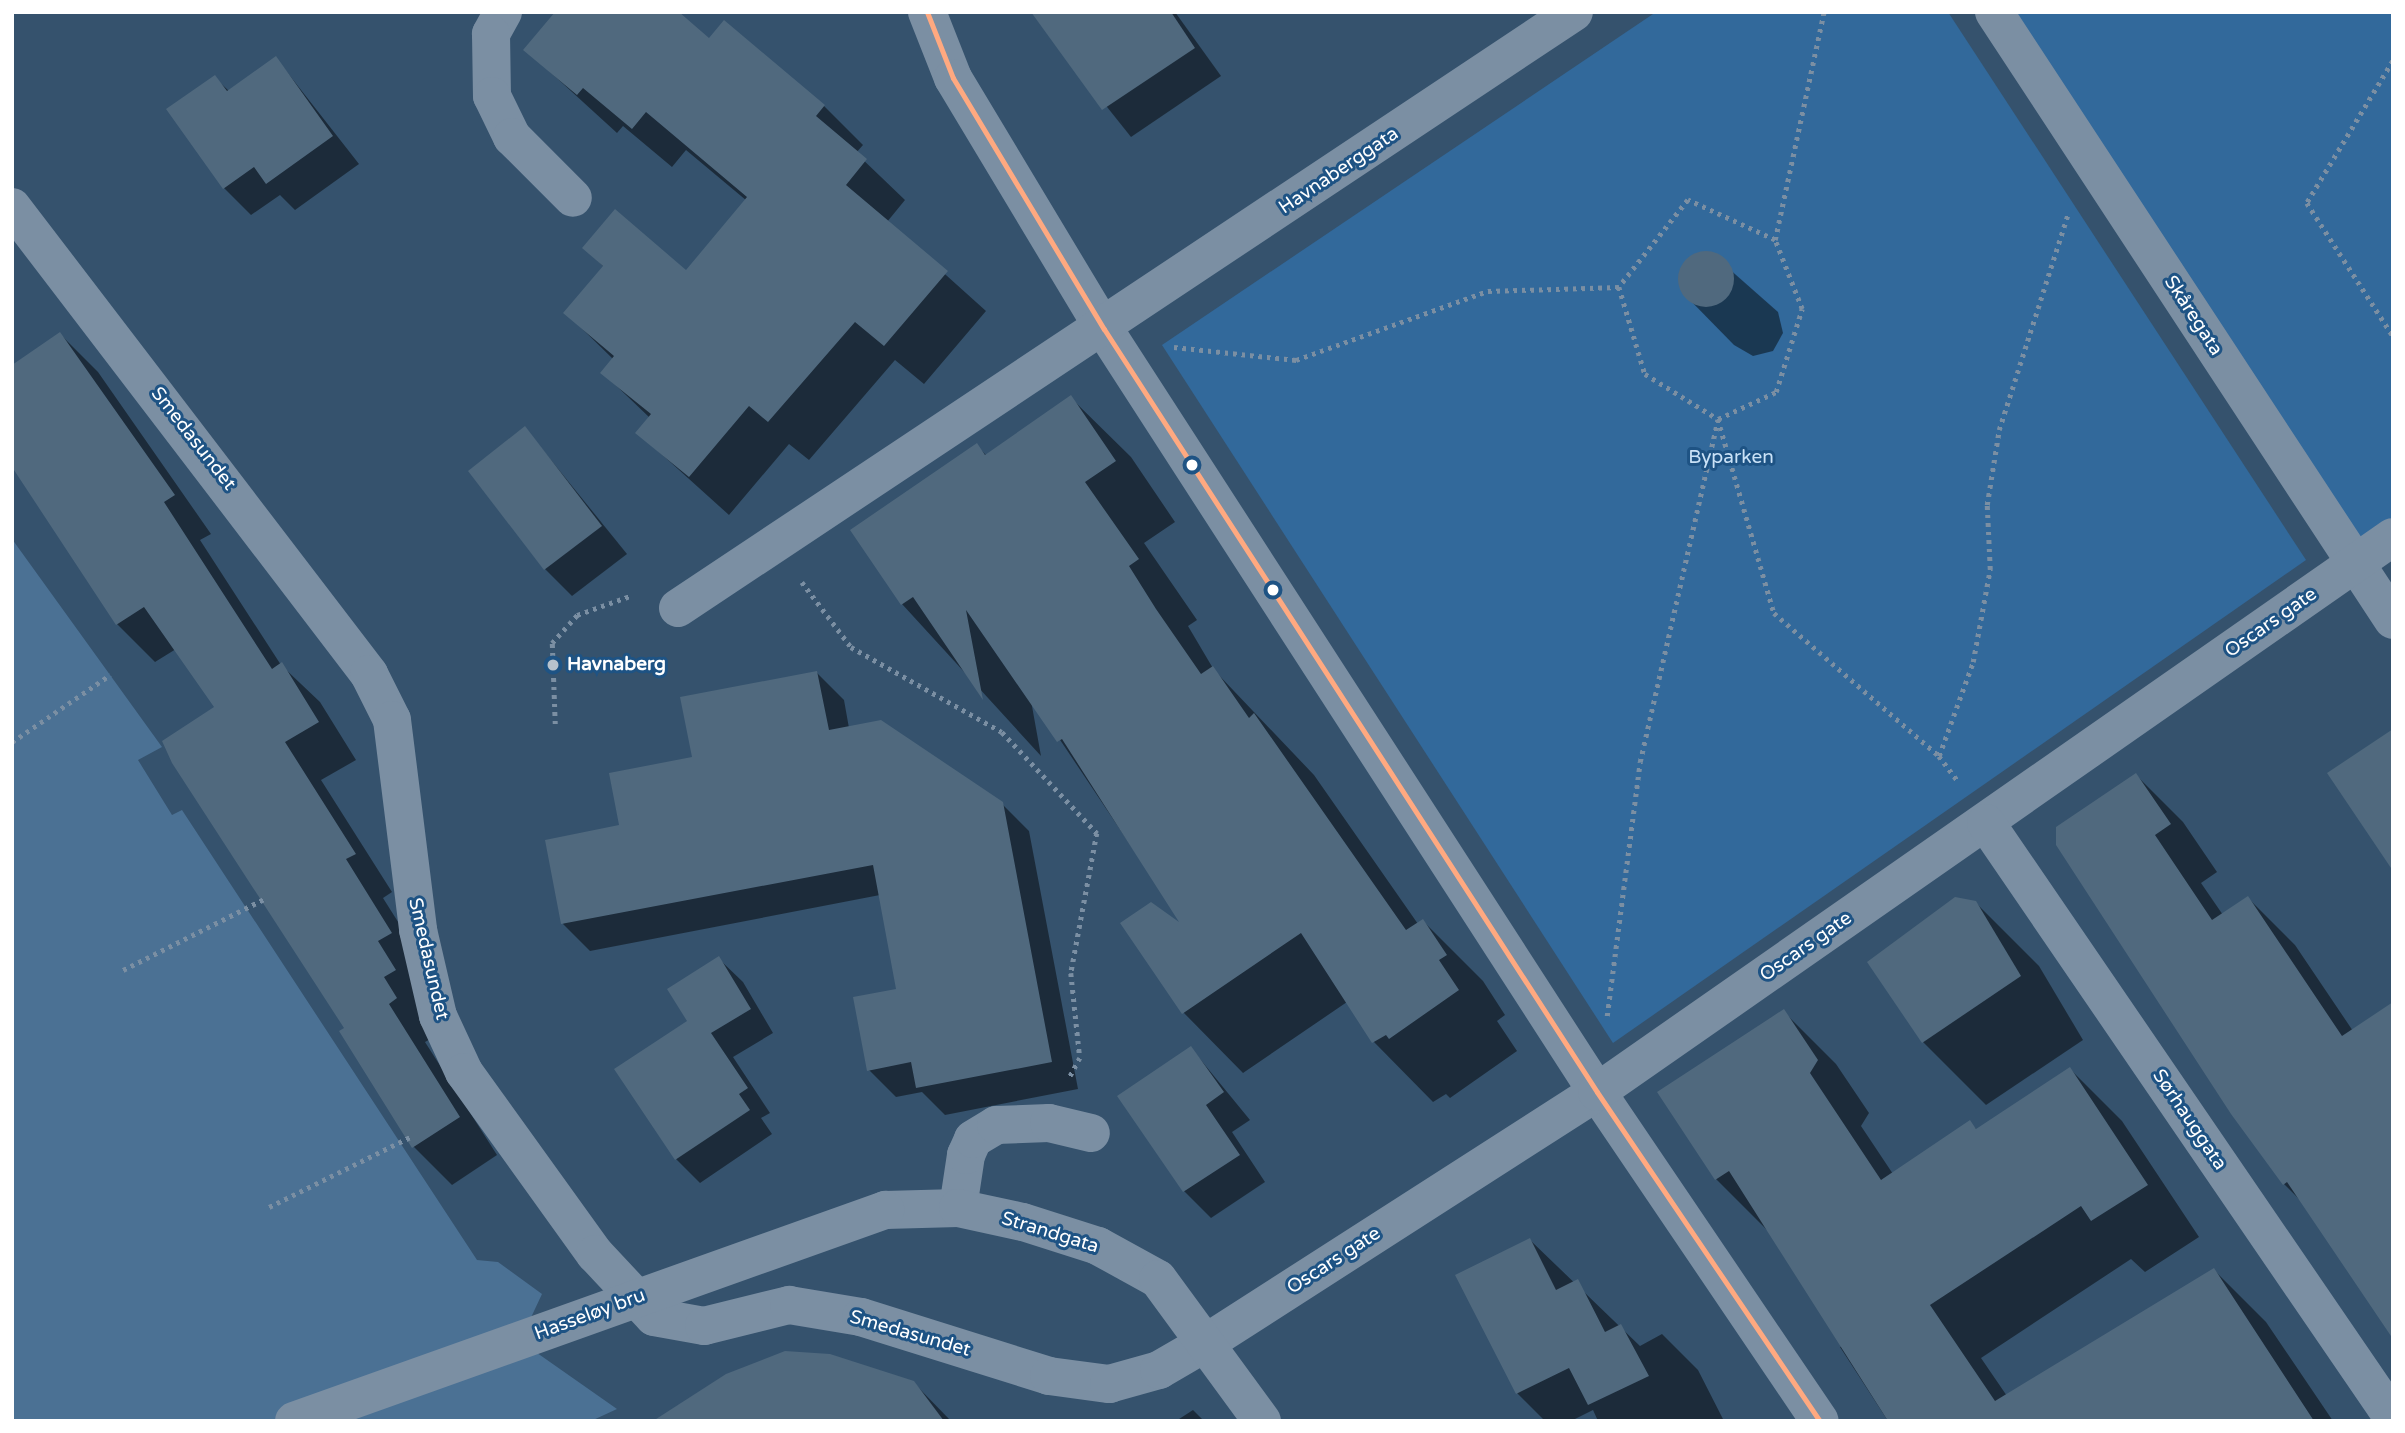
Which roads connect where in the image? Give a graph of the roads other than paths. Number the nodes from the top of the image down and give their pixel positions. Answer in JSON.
{"nodes":[{"id":1,"x":503,"y":12,"type":"edge"},
{"id":2,"x":927,"y":12,"type":"edge"},
{"id":3,"x":1574,"y":12,"type":"edge"},
{"id":4,"x":1994,"y":12,"type":"edge"},
{"id":5,"x":573,"y":198,"type":"dead end"},
{"id":6,"x":12,"y":207,"type":"edge"},
{"id":7,"x":1104,"y":329,"type":"junction"},
{"id":8,"x":2393,"y":537,"type":"edge"},
{"id":9,"x":2355,"y":564,"type":"junction"},
{"id":10,"x":678,"y":608,"type":"road end"},
{"id":11,"x":2393,"y":620,"type":"edge"},
{"id":12,"x":1986,"y":822,"type":"junction"},
{"id":13,"x":1597,"y":1092,"type":"junction"},
{"id":14,"x":1090,"y":1133,"type":"dead end"},
{"id":15,"x":958,"y":1208,"type":"junction"},
{"id":16,"x":885,"y":1210,"type":"joint"},
{"id":17,"x":1209,"y":1341,"type":"junction"},
{"id":18,"x":2393,"y":1418,"type":"edge"},
{"id":19,"x":294,"y":1421,"type":"edge"},
{"id":20,"x":1262,"y":1421,"type":"edge"},
{"id":21,"x":1820,"y":1421,"type":"edge"}],
"edges":[{"from":1,"to":5,"type":"street"},
{"from":2,"to":7,"type":"street"},
{"from":3,"to":7,"type":"street","name":"Havnaberggata"},
{"from":4,"to":9,"type":"street","name":"Skåregata"},
{"from":6,"to":17,"type":"street","name":"Smedasundet"},
{"from":7,"to":10,"type":"street","name":"Havnaberggata"},
{"from":7,"to":13,"type":"street"},
{"from":8,"to":9,"type":"street","name":"Oscars gate"},
{"from":9,"to":11,"type":"street","name":"Skåregata"},
{"from":9,"to":12,"type":"street","name":"Oscars gate"},
{"from":12,"to":13,"type":"street","name":"Oscars gate"},
{"from":12,"to":18,"type":"street","name":"Sørhauggata"},
{"from":13,"to":17,"type":"street","name":"Oscars gate"},
{"from":13,"to":21,"type":"street"},
{"from":14,"to":15,"type":"street"},
{"from":15,"to":16,"type":"street","name":"Strandgata"},
{"from":15,"to":17,"type":"street","name":"Strandgata"},
{"from":16,"to":19,"type":"street","name":"Hasseløy bru","bridge":true},
{"from":17,"to":20,"type":"street","name":"Strandgata"}]}
